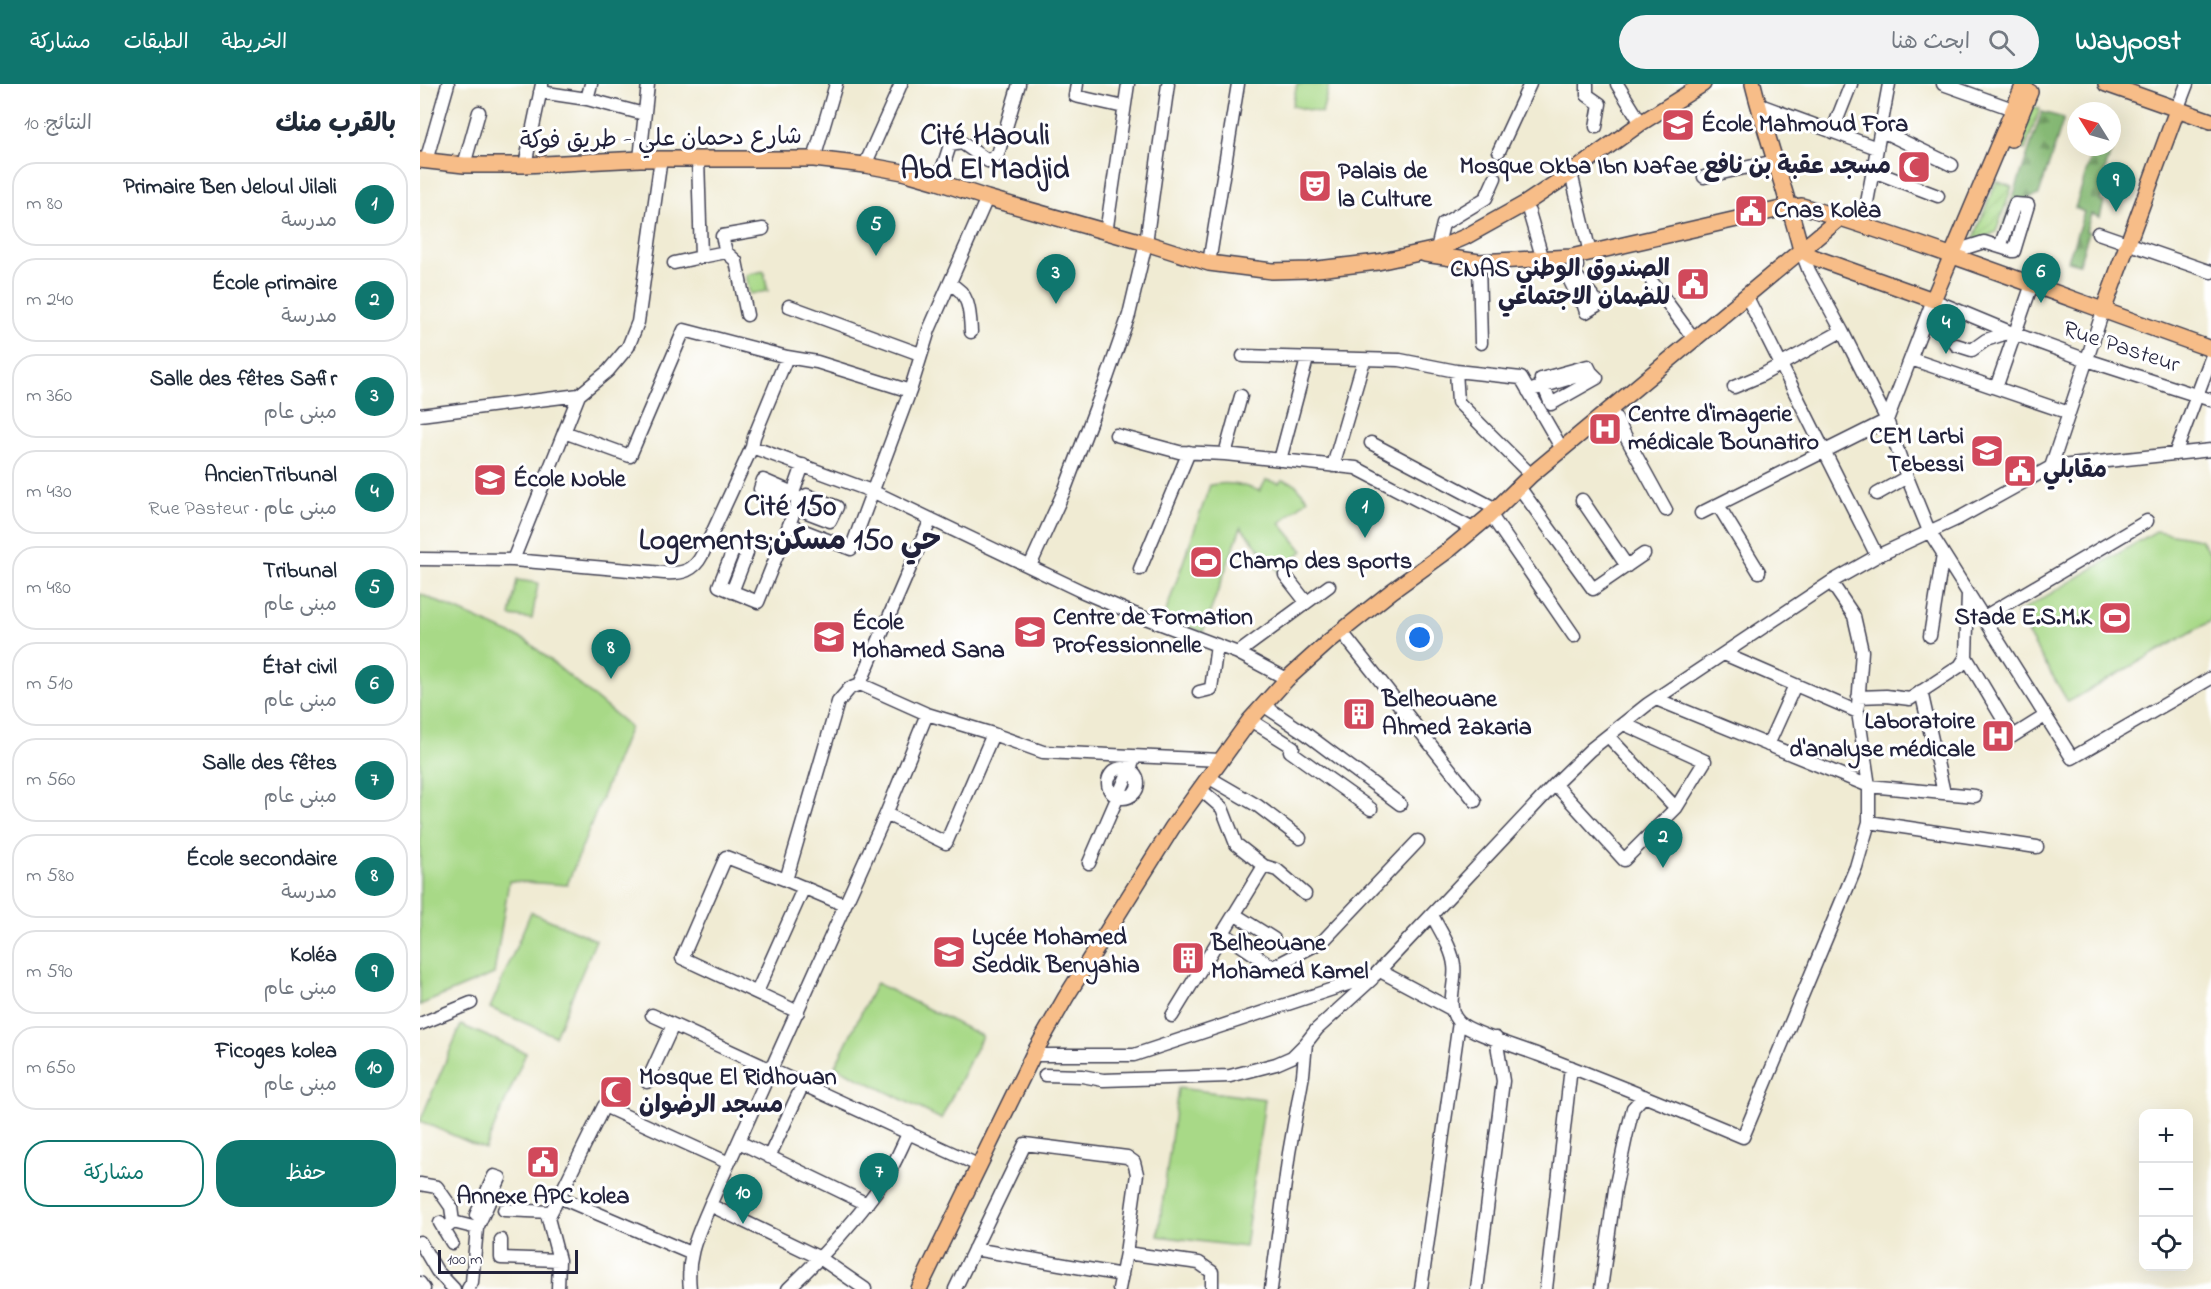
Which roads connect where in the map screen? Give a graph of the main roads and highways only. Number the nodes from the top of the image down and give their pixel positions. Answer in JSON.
{"nodes":[{"id":1,"x":1703,"y":84,"type":"edge"},
{"id":2,"x":1753,"y":84,"type":"edge"},
{"id":3,"x":2024,"y":84,"type":"edge"},
{"id":4,"x":2033,"y":84,"type":"edge"},
{"id":5,"x":2106,"y":84,"type":"edge"},
{"id":6,"x":2177,"y":110,"type":"junction"},
{"id":7,"x":2017,"y":111,"type":"junction"},
{"id":8,"x":2211,"y":121,"type":"edge"},
{"id":9,"x":423,"y":160,"type":"edge"},
{"id":10,"x":1790,"y":207,"type":"junction"},
{"id":11,"x":1840,"y":218,"type":"junction"},
{"id":12,"x":1801,"y":250,"type":"junction"},
{"id":13,"x":1419,"y":253,"type":"junction"},
{"id":14,"x":1959,"y":254,"type":"junction"},
{"id":15,"x":2103,"y":311,"type":"junction"},
{"id":16,"x":2211,"y":348,"type":"edge"},
{"id":17,"x":919,"y":1289,"type":"edge"}],
"edges":[{"from":1,"to":13,"type":"main road","name":"شارع دحمان علي - طريق فوكة"},
{"from":2,"to":10,"type":"main road"},
{"from":3,"to":7,"type":"main road"},
{"from":4,"to":7,"type":"main road"},
{"from":5,"to":6,"type":"main road"},
{"from":6,"to":8,"type":"main road"},
{"from":6,"to":15,"type":"main road"},
{"from":7,"to":14,"type":"main road"},
{"from":9,"to":13,"type":"main road","name":"شارع دحمان علي - طريق فوكة"},
{"from":10,"to":11,"type":"main road"},
{"from":10,"to":12,"type":"main road"},
{"from":10,"to":13,"type":"main road"},
{"from":11,"to":12,"type":"main road"},
{"from":11,"to":14,"type":"main road"},
{"from":12,"to":14,"type":"main road"},
{"from":12,"to":17,"type":"main road"},
{"from":14,"to":15,"type":"main road"},
{"from":15,"to":16,"type":"main road"}]}
